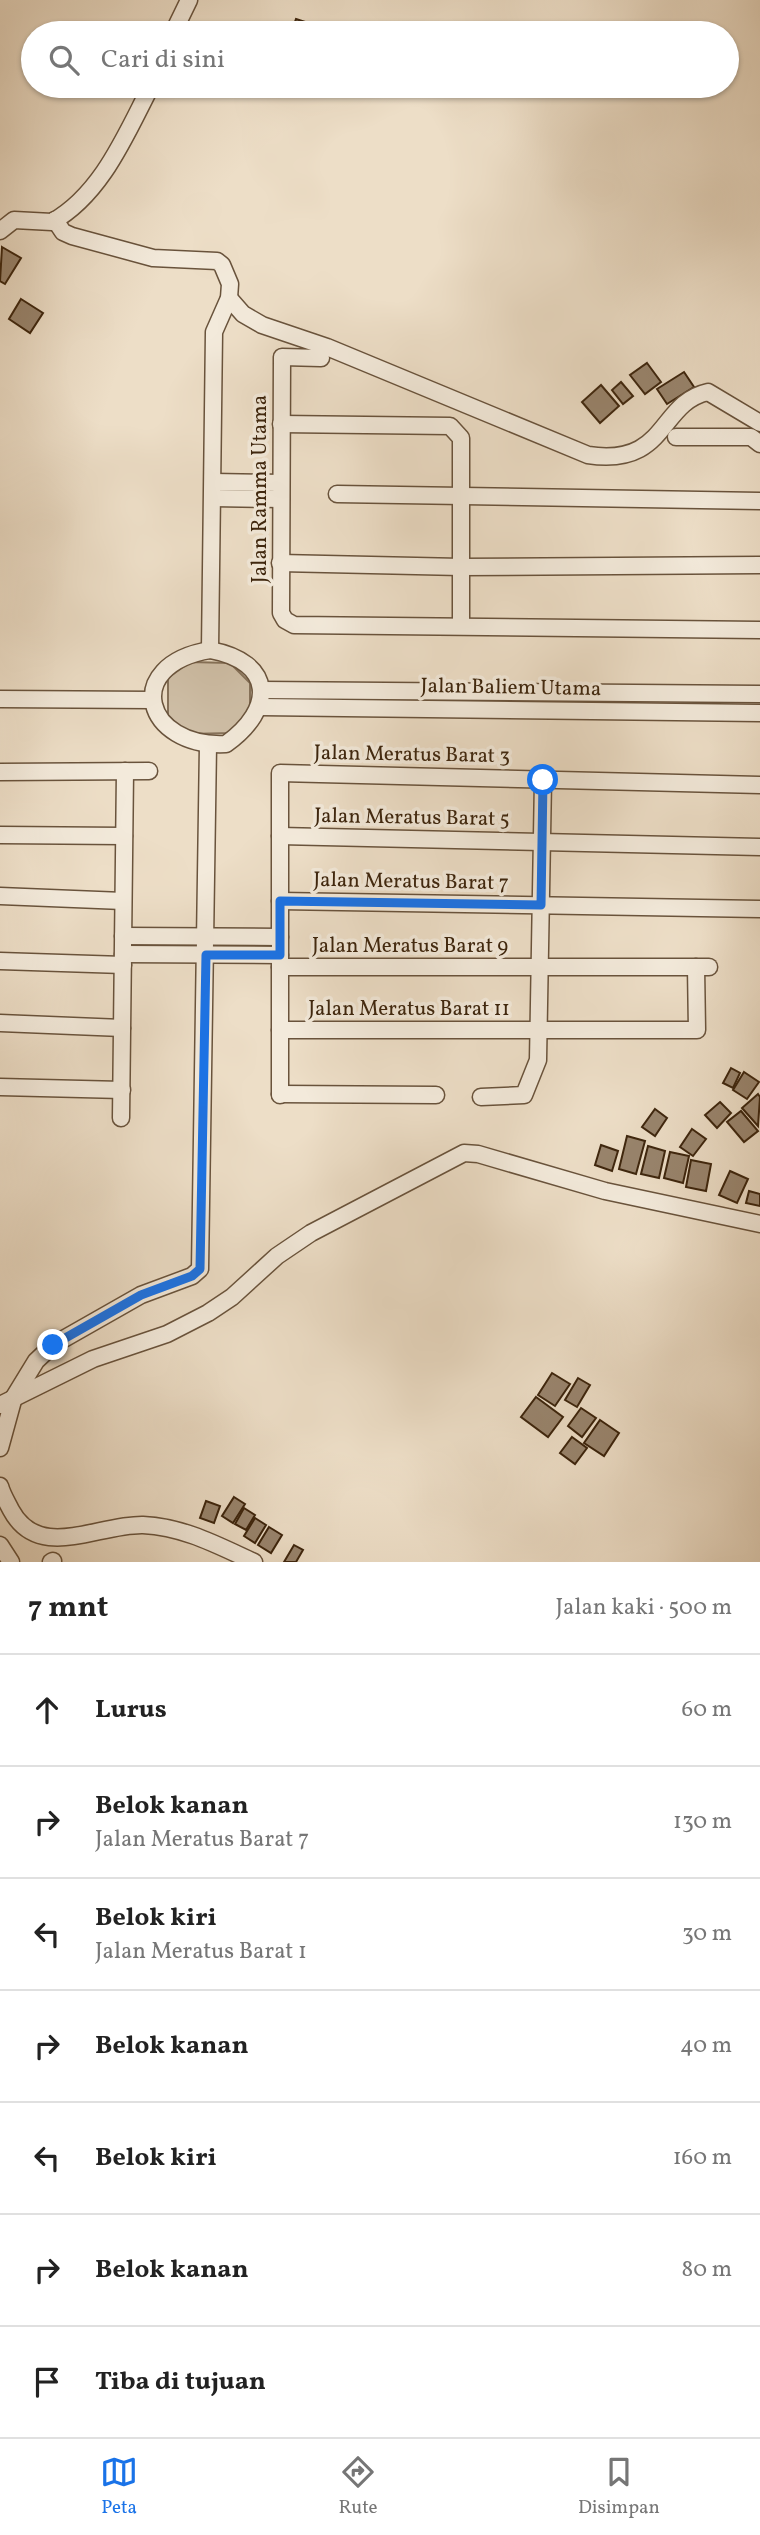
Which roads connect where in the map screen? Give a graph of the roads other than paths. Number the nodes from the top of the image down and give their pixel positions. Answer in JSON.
{"nodes":[{"id":1,"x":189,"y":0,"type":"edge"},
{"id":2,"x":179,"y":21,"type":"edge"},
{"id":3,"x":144,"y":98,"type":"edge"},
{"id":4,"x":55,"y":220,"type":"junction"},
{"id":5,"x":0,"y":231,"type":"edge"},
{"id":6,"x":229,"y":298,"type":"junction"},
{"id":7,"x":321,"y":358,"type":"dead end"},
{"id":8,"x":760,"y":423,"type":"edge"},
{"id":9,"x":281,"y":424,"type":"junction"},
{"id":10,"x":676,"y":437,"type":"dead end"},
{"id":11,"x":760,"y":444,"type":"edge"},
{"id":12,"x":213,"y":490,"type":"junction"},
{"id":13,"x":281,"y":491,"type":"junction"},
{"id":14,"x":337,"y":494,"type":"dead end"},
{"id":15,"x":463,"y":496,"type":"junction"},
{"id":16,"x":760,"y":501,"type":"edge"},
{"id":17,"x":280,"y":563,"type":"junction"},
{"id":18,"x":760,"y":565,"type":"edge"},
{"id":19,"x":461,"y":567,"type":"junction"},
{"id":20,"x":461,"y":625,"type":"junction"},
{"id":21,"x":760,"y":630,"type":"edge"},
{"id":22,"x":210,"y":650,"type":"junction"},
{"id":23,"x":760,"y":694,"type":"edge"},
{"id":24,"x":0,"y":699,"type":"edge"},
{"id":25,"x":261,"y":699,"type":"junction"},
{"id":26,"x":152,"y":700,"type":"junction"},
{"id":27,"x":760,"y":713,"type":"edge"},
{"id":28,"x":208,"y":745,"type":"junction"},
{"id":29,"x":125,"y":771,"type":"junction"},
{"id":30,"x":149,"y":771,"type":"dead end"},
{"id":31,"x":0,"y":772,"type":"edge"},
{"id":32,"x":543,"y":780,"type":"junction"},
{"id":33,"x":760,"y":785,"type":"edge"},
{"id":34,"x":0,"y":835,"type":"edge"},
{"id":35,"x":124,"y":836,"type":"junction"},
{"id":36,"x":280,"y":836,"type":"junction"},
{"id":37,"x":542,"y":842,"type":"junction"},
{"id":38,"x":760,"y":848,"type":"edge"},
{"id":39,"x":0,"y":896,"type":"edge"},
{"id":40,"x":123,"y":901,"type":"junction"},
{"id":41,"x":280,"y":901,"type":"junction"},
{"id":42,"x":541,"y":905,"type":"junction"},
{"id":43,"x":760,"y":909,"type":"edge"},
{"id":44,"x":123,"y":936,"type":"junction"},
{"id":45,"x":206,"y":936,"type":"junction"},
{"id":46,"x":280,"y":937,"type":"junction"},
{"id":47,"x":206,"y":955,"type":"junction"},
{"id":48,"x":123,"y":960,"type":"junction"},
{"id":49,"x":0,"y":961,"type":"edge"},
{"id":50,"x":280,"y":961,"type":"junction"},
{"id":51,"x":540,"y":967,"type":"junction"},
{"id":52,"x":0,"y":1023,"type":"edge"},
{"id":53,"x":122,"y":1028,"type":"junction"},
{"id":54,"x":280,"y":1030,"type":"junction"},
{"id":55,"x":539,"y":1030,"type":"junction"},
{"id":56,"x":696,"y":1030,"type":"joint"},
{"id":57,"x":0,"y":1087,"type":"edge"},
{"id":58,"x":122,"y":1090,"type":"junction"},
{"id":59,"x":436,"y":1095,"type":"dead end"},
{"id":60,"x":481,"y":1097,"type":"dead end"},
{"id":61,"x":121,"y":1118,"type":"dead end"},
{"id":62,"x":760,"y":1224,"type":"edge"},
{"id":63,"x":7,"y":1401,"type":"edge"},
{"id":64,"x":0,"y":1449,"type":"edge"},
{"id":65,"x":0,"y":1486,"type":"edge"},
{"id":66,"x":0,"y":1545,"type":"edge"},
{"id":67,"x":11,"y":1562,"type":"edge"},
{"id":68,"x":254,"y":1562,"type":"edge"}],
"edges":[{"from":1,"to":2,"type":"street"},
{"from":3,"to":4,"type":"street"},
{"from":4,"to":5,"type":"street"},
{"from":4,"to":6,"type":"street"},
{"from":6,"to":8,"type":"street"},
{"from":6,"to":12,"type":"street"},
{"from":7,"to":9,"type":"street","name":"Jalan Ramma Utama"},
{"from":9,"to":13,"type":"street","name":"Jalan Ramma Utama"},
{"from":9,"to":15,"type":"street"},
{"from":10,"to":11,"type":"street"},
{"from":12,"to":13,"type":"street"},
{"from":12,"to":22,"type":"street"},
{"from":13,"to":17,"type":"street","name":"Jalan Ramma Utama"},
{"from":14,"to":15,"type":"street"},
{"from":15,"to":16,"type":"street"},
{"from":15,"to":19,"type":"street"},
{"from":17,"to":19,"type":"street"},
{"from":17,"to":20,"type":"street","name":"Jalan Ramma Utama"},
{"from":18,"to":19,"type":"street"},
{"from":19,"to":20,"type":"street"},
{"from":20,"to":21,"type":"street"},
{"from":22,"to":25,"type":"street"},
{"from":22,"to":26,"type":"street"},
{"from":23,"to":25,"type":"street","name":"Jalan Baliem Utama"},
{"from":24,"to":26,"type":"street"},
{"from":25,"to":27,"type":"street","name":"Jalan Baliem Utama"},
{"from":25,"to":28,"type":"street"},
{"from":26,"to":28,"type":"street"},
{"from":28,"to":45,"type":"street"},
{"from":29,"to":30,"type":"street"},
{"from":29,"to":31,"type":"street"},
{"from":29,"to":35,"type":"street"},
{"from":32,"to":33,"type":"street","name":"Jalan Meratus Barat 3"},
{"from":32,"to":36,"type":"street","name":"Jalan Meratus Barat 3"},
{"from":32,"to":37,"type":"street"},
{"from":34,"to":35,"type":"street"},
{"from":35,"to":40,"type":"street"},
{"from":36,"to":37,"type":"street","name":"Jalan Meratus Barat 5"},
{"from":36,"to":41,"type":"street"},
{"from":37,"to":38,"type":"street","name":"Jalan Meratus Barat 5"},
{"from":37,"to":42,"type":"street"},
{"from":39,"to":40,"type":"street"},
{"from":40,"to":44,"type":"street"},
{"from":41,"to":42,"type":"street","name":"Jalan Meratus Barat 7"},
{"from":41,"to":46,"type":"street"},
{"from":42,"to":43,"type":"street","name":"Jalan Meratus Barat 7"},
{"from":42,"to":51,"type":"street"},
{"from":44,"to":45,"type":"street"},
{"from":44,"to":48,"type":"street"},
{"from":45,"to":46,"type":"street"},
{"from":45,"to":47,"type":"street"},
{"from":46,"to":50,"type":"street"},
{"from":47,"to":48,"type":"street","name":"Jalan Meratus Barat 9"},
{"from":47,"to":50,"type":"street","name":"Jalan Meratus Barat 9"},
{"from":47,"to":63,"type":"street"},
{"from":48,"to":49,"type":"street","name":"Jalan Meratus Barat 9"},
{"from":48,"to":53,"type":"street"},
{"from":50,"to":51,"type":"street","name":"Jalan Meratus Barat 9"},
{"from":50,"to":54,"type":"street"},
{"from":51,"to":55,"type":"street"},
{"from":51,"to":56,"type":"street","name":"Jalan Meratus Barat 9"},
{"from":52,"to":53,"type":"street"},
{"from":53,"to":58,"type":"street"},
{"from":54,"to":55,"type":"street","name":"Jalan Meratus Barat 11"},
{"from":54,"to":59,"type":"street"},
{"from":55,"to":56,"type":"street","name":"Jalan Meratus Barat 11"},
{"from":55,"to":60,"type":"street"},
{"from":57,"to":58,"type":"street"},
{"from":58,"to":61,"type":"street"},
{"from":62,"to":63,"type":"street"},
{"from":63,"to":64,"type":"street"},
{"from":65,"to":68,"type":"street"},
{"from":66,"to":67,"type":"street"}]}
